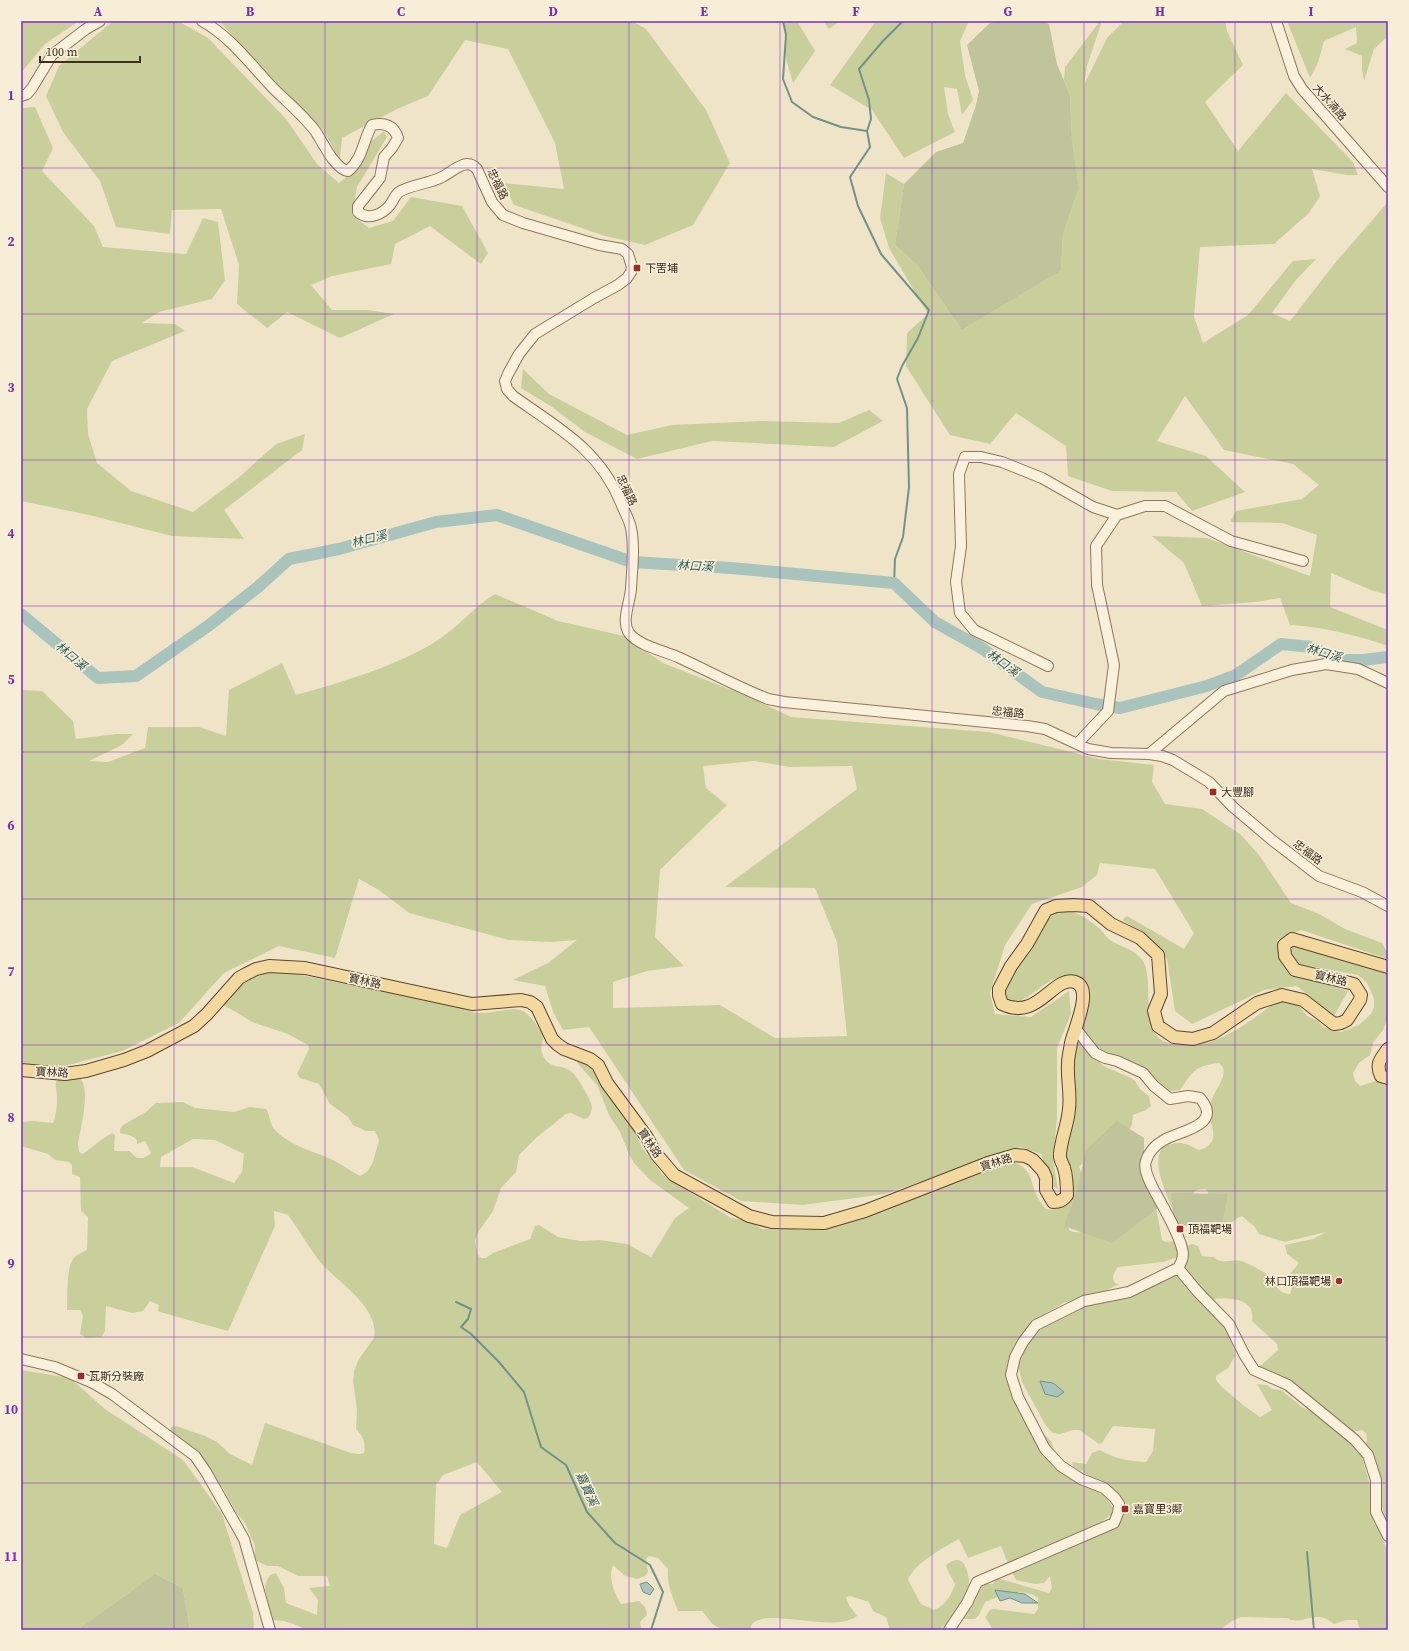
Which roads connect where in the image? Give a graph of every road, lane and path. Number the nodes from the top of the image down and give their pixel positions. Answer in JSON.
{"nodes":[{"id":1,"x":100,"y":21,"type":"edge"},
{"id":2,"x":202,"y":21,"type":"edge"},
{"id":3,"x":1276,"y":21,"type":"edge"},
{"id":4,"x":21,"y":96,"type":"edge"},
{"id":5,"x":1388,"y":187,"type":"edge"},
{"id":6,"x":1117,"y":515,"type":"junction"},
{"id":7,"x":1303,"y":560,"type":"dead end"},
{"id":8,"x":1048,"y":666,"type":"dead end"},
{"id":9,"x":1388,"y":683,"type":"edge"},
{"id":10,"x":1078,"y":744,"type":"junction"},
{"id":11,"x":1149,"y":754,"type":"junction"},
{"id":12,"x":1388,"y":906,"type":"edge"},
{"id":13,"x":1388,"y":967,"type":"edge"},
{"id":14,"x":1076,"y":1029,"type":"junction"},
{"id":15,"x":1388,"y":1049,"type":"edge"},
{"id":16,"x":21,"y":1070,"type":"edge"},
{"id":17,"x":1388,"y":1078,"type":"edge"},
{"id":18,"x":1178,"y":1268,"type":"junction"},
{"id":19,"x":21,"y":1359,"type":"edge"},
{"id":20,"x":1388,"y":1536,"type":"edge"},
{"id":21,"x":270,"y":1630,"type":"edge"},
{"id":22,"x":949,"y":1630,"type":"edge"}],
"edges":[{"from":1,"to":4,"type":"street"},
{"from":2,"to":10,"type":"street","name":"忠福路"},
{"from":3,"to":5,"type":"street","name":"大水湳路"},
{"from":6,"to":7,"type":"street"},
{"from":6,"to":8,"type":"street"},
{"from":6,"to":10,"type":"street"},
{"from":9,"to":11,"type":"street"},
{"from":10,"to":11,"type":"street","name":"忠福路"},
{"from":11,"to":12,"type":"street","name":"忠福路"},
{"from":13,"to":14,"type":"main road","name":"寶林路"},
{"from":14,"to":16,"type":"main road","name":"寶林路"},
{"from":14,"to":18,"type":"street"},
{"from":15,"to":17,"type":"main road"},
{"from":18,"to":20,"type":"street"},
{"from":18,"to":22,"type":"street"},
{"from":19,"to":21,"type":"street"}]}
